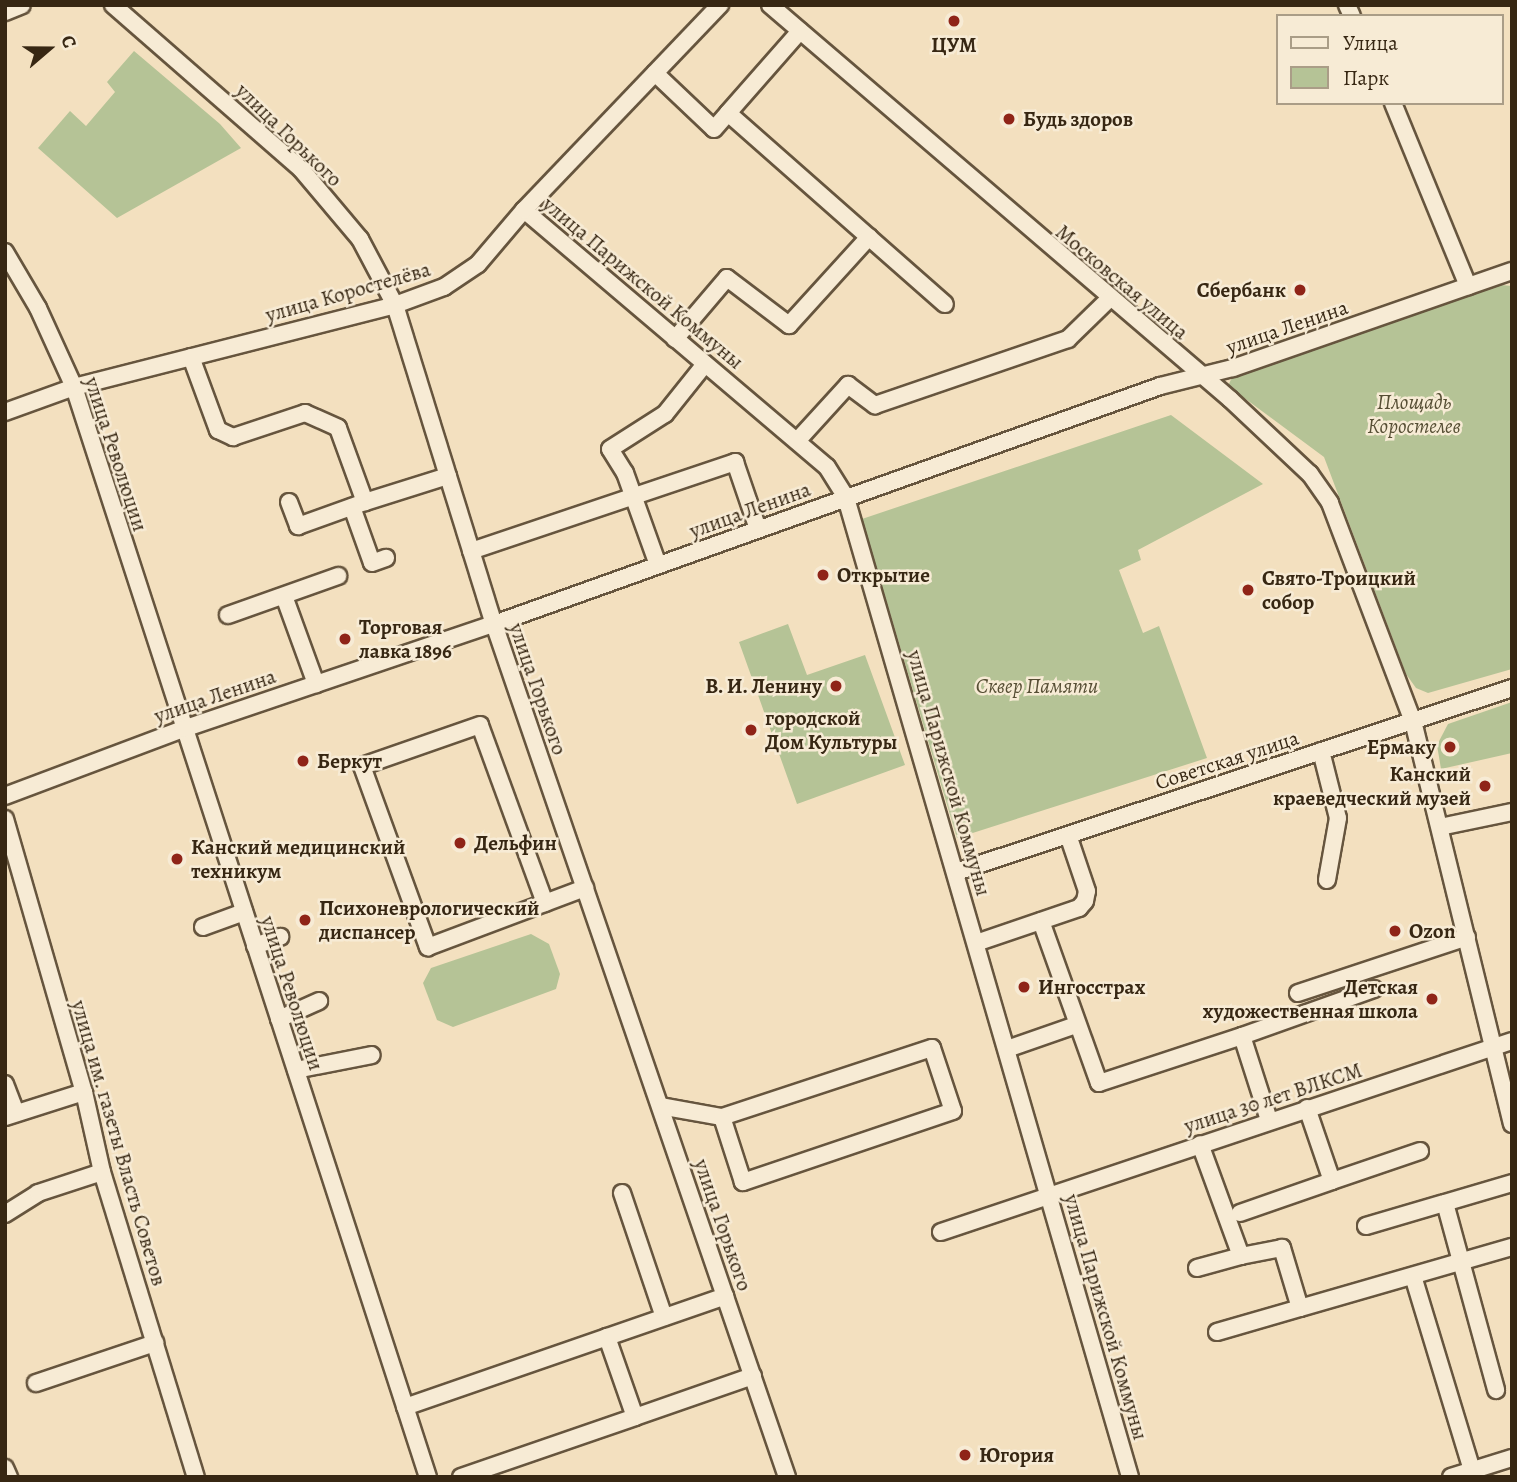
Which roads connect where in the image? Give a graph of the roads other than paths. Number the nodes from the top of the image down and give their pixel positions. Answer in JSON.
{"nodes":[{"id":1,"x":22,"y":5,"type":"edge"},
{"id":2,"x":113,"y":5,"type":"edge"},
{"id":3,"x":720,"y":5,"type":"edge"},
{"id":4,"x":771,"y":5,"type":"edge"},
{"id":5,"x":5,"y":12,"type":"edge"},
{"id":6,"x":800,"y":31,"type":"junction"},
{"id":7,"x":655,"y":73,"type":"junction"},
{"id":8,"x":1394,"y":105,"type":"edge"},
{"id":9,"x":728,"y":113,"type":"junction"},
{"id":10,"x":524,"y":210,"type":"junction"},
{"id":11,"x":869,"y":237,"type":"junction"},
{"id":12,"x":5,"y":252,"type":"edge"},
{"id":13,"x":1512,"y":271,"type":"edge"},
{"id":14,"x":1468,"y":286,"type":"junction"},
{"id":15,"x":1110,"y":298,"type":"junction"},
{"id":16,"x":945,"y":304,"type":"dead end"},
{"id":17,"x":395,"y":305,"type":"junction"},
{"id":18,"x":676,"y":339,"type":"junction"},
{"id":19,"x":191,"y":357,"type":"junction"},
{"id":20,"x":705,"y":364,"type":"junction"},
{"id":21,"x":1201,"y":378,"type":"junction"},
{"id":22,"x":74,"y":387,"type":"junction"},
{"id":23,"x":5,"y":412,"type":"edge"},
{"id":24,"x":797,"y":441,"type":"junction"},
{"id":25,"x":448,"y":476,"type":"junction"},
{"id":26,"x":634,"y":497,"type":"junction"},
{"id":27,"x":846,"y":498,"type":"junction"},
{"id":28,"x":289,"y":502,"type":"dead end"},
{"id":29,"x":358,"y":505,"type":"junction"},
{"id":30,"x":758,"y":529,"type":"junction"},
{"id":31,"x":471,"y":551,"type":"junction"},
{"id":32,"x":386,"y":558,"type":"dead end"},
{"id":33,"x":657,"y":565,"type":"junction"},
{"id":34,"x":338,"y":576,"type":"dead end"},
{"id":35,"x":284,"y":596,"type":"junction"},
{"id":36,"x":228,"y":615,"type":"dead end"},
{"id":37,"x":494,"y":624,"type":"junction"},
{"id":38,"x":316,"y":684,"type":"junction"},
{"id":39,"x":1512,"y":688,"type":"edge"},
{"id":40,"x":1413,"y":721,"type":"junction"},
{"id":41,"x":183,"y":729,"type":"junction"},
{"id":42,"x":1321,"y":751,"type":"junction"},
{"id":43,"x":5,"y":796,"type":"edge"},
{"id":44,"x":1512,"y":812,"type":"edge"},
{"id":45,"x":5,"y":819,"type":"edge"},
{"id":46,"x":1440,"y":827,"type":"junction"},
{"id":47,"x":1068,"y":835,"type":"junction"},
{"id":48,"x":956,"y":872,"type":"junction"},
{"id":49,"x":1327,"y":880,"type":"dead end"},
{"id":50,"x":585,"y":888,"type":"junction"},
{"id":51,"x":545,"y":903,"type":"junction"},
{"id":52,"x":244,"y":912,"type":"junction"},
{"id":53,"x":1041,"y":920,"type":"junction"},
{"id":54,"x":203,"y":926,"type":"dead end"},
{"id":55,"x":280,"y":937,"type":"dead end"},
{"id":56,"x":1467,"y":937,"type":"junction"},
{"id":57,"x":976,"y":943,"type":"junction"},
{"id":58,"x":255,"y":946,"type":"junction"},
{"id":59,"x":1374,"y":989,"type":"dead end"},
{"id":60,"x":1298,"y":993,"type":"dead end"},
{"id":61,"x":319,"y":1001,"type":"dead end"},
{"id":62,"x":279,"y":1019,"type":"junction"},
{"id":63,"x":1076,"y":1025,"type":"junction"},
{"id":64,"x":1242,"y":1036,"type":"junction"},
{"id":65,"x":1512,"y":1041,"type":"edge"},
{"id":66,"x":1493,"y":1048,"type":"junction"},
{"id":67,"x":1007,"y":1049,"type":"junction"},
{"id":68,"x":372,"y":1055,"type":"dead end"},
{"id":69,"x":296,"y":1070,"type":"junction"},
{"id":70,"x":5,"y":1084,"type":"edge"},
{"id":71,"x":84,"y":1092,"type":"junction"},
{"id":72,"x":660,"y":1106,"type":"junction"},
{"id":73,"x":1307,"y":1108,"type":"junction"},
{"id":74,"x":11,"y":1114,"type":"edge"},
{"id":75,"x":722,"y":1117,"type":"junction"},
{"id":76,"x":1269,"y":1120,"type":"junction"},
{"id":77,"x":1512,"y":1124,"type":"edge"},
{"id":78,"x":1200,"y":1144,"type":"junction"},
{"id":79,"x":1420,"y":1151,"type":"dead end"},
{"id":80,"x":102,"y":1172,"type":"junction"},
{"id":81,"x":1332,"y":1181,"type":"junction"},
{"id":82,"x":1512,"y":1182,"type":"edge"},
{"id":83,"x":622,"y":1193,"type":"dead end"},
{"id":84,"x":1049,"y":1196,"type":"junction"},
{"id":85,"x":1445,"y":1203,"type":"junction"},
{"id":86,"x":1240,"y":1213,"type":"dead end"},
{"id":87,"x":5,"y":1214,"type":"edge"},
{"id":88,"x":1366,"y":1226,"type":"dead end"},
{"id":89,"x":941,"y":1232,"type":"dead end"},
{"id":90,"x":1512,"y":1247,"type":"edge"},
{"id":91,"x":1241,"y":1255,"type":"junction"},
{"id":92,"x":1462,"y":1261,"type":"junction"},
{"id":93,"x":1197,"y":1268,"type":"dead end"},
{"id":94,"x":1413,"y":1276,"type":"junction"},
{"id":95,"x":725,"y":1296,"type":"junction"},
{"id":96,"x":1300,"y":1308,"type":"junction"},
{"id":97,"x":664,"y":1317,"type":"junction"},
{"id":98,"x":1217,"y":1332,"type":"dead end"},
{"id":99,"x":607,"y":1337,"type":"junction"},
{"id":100,"x":155,"y":1343,"type":"junction"},
{"id":101,"x":753,"y":1376,"type":"junction"},
{"id":102,"x":36,"y":1383,"type":"dead end"},
{"id":103,"x":1496,"y":1390,"type":"dead end"},
{"id":104,"x":405,"y":1407,"type":"junction"},
{"id":105,"x":635,"y":1417,"type":"junction"},
{"id":106,"x":1512,"y":1458,"type":"edge"},
{"id":107,"x":5,"y":1468,"type":"edge"},
{"id":108,"x":1472,"y":1470,"type":"junction"},
{"id":109,"x":9,"y":1477,"type":"edge"},
{"id":110,"x":196,"y":1477,"type":"edge"},
{"id":111,"x":428,"y":1477,"type":"edge"},
{"id":112,"x":461,"y":1477,"type":"edge"},
{"id":113,"x":787,"y":1477,"type":"edge"},
{"id":114,"x":1130,"y":1477,"type":"edge"},
{"id":115,"x":1451,"y":1477,"type":"edge"}],
"edges":[{"from":1,"to":5,"type":"street"},
{"from":2,"to":17,"type":"street","name":"улица Горького"},
{"from":3,"to":7,"type":"street","name":"улица Коростелёва"},
{"from":4,"to":6,"type":"street","name":"Московская улица"},
{"from":6,"to":9,"type":"street"},
{"from":6,"to":15,"type":"street","name":"Московская улица"},
{"from":7,"to":9,"type":"street"},
{"from":7,"to":10,"type":"street","name":"улица Коростелёва"},
{"from":8,"to":14,"type":"street"},
{"from":9,"to":11,"type":"street"},
{"from":10,"to":17,"type":"street","name":"улица Коростелёва"},
{"from":10,"to":18,"type":"street","name":"улица Парижской Коммуны"},
{"from":11,"to":16,"type":"street"},
{"from":11,"to":18,"type":"street"},
{"from":12,"to":22,"type":"street","name":"улица Революции"},
{"from":13,"to":14,"type":"street","name":"улица Ленина"},
{"from":14,"to":21,"type":"street","name":"улица Ленина"},
{"from":15,"to":21,"type":"street","name":"Московская улица"},
{"from":15,"to":24,"type":"street"},
{"from":17,"to":19,"type":"street","name":"улица Коростелёва"},
{"from":17,"to":25,"type":"street","name":"улица Горького"},
{"from":18,"to":20,"type":"street","name":"улица Парижской Коммуны"},
{"from":19,"to":22,"type":"street","name":"улица Коростелёва"},
{"from":19,"to":29,"type":"street"},
{"from":20,"to":24,"type":"street","name":"улица Парижской Коммуны"},
{"from":20,"to":26,"type":"street"},
{"from":21,"to":27,"type":"street","name":"улица Ленина"},
{"from":21,"to":40,"type":"street","name":"Московская улица"},
{"from":22,"to":23,"type":"street","name":"улица Коростелёва"},
{"from":22,"to":41,"type":"street","name":"улица Революции"},
{"from":24,"to":27,"type":"street","name":"улица Парижской Коммуны"},
{"from":25,"to":29,"type":"street"},
{"from":25,"to":31,"type":"street","name":"улица Горького"},
{"from":26,"to":30,"type":"street"},
{"from":26,"to":31,"type":"street"},
{"from":26,"to":33,"type":"street"},
{"from":27,"to":30,"type":"street","name":"улица Ленина"},
{"from":27,"to":48,"type":"street","name":"улица Парижской Коммуны"},
{"from":28,"to":29,"type":"street"},
{"from":29,"to":32,"type":"street"},
{"from":30,"to":33,"type":"street","name":"улица Ленина"},
{"from":31,"to":37,"type":"street","name":"улица Горького"},
{"from":33,"to":37,"type":"street","name":"улица Ленина"},
{"from":34,"to":35,"type":"street"},
{"from":35,"to":36,"type":"street"},
{"from":35,"to":38,"type":"street"},
{"from":37,"to":38,"type":"street","name":"улица Ленина"},
{"from":37,"to":50,"type":"street","name":"улица Горького"},
{"from":38,"to":41,"type":"street","name":"улица Ленина"},
{"from":39,"to":40,"type":"street","name":"Советская улица"},
{"from":40,"to":42,"type":"street","name":"Советская улица"},
{"from":40,"to":46,"type":"street","name":"Московская улица"},
{"from":41,"to":43,"type":"street","name":"улица Ленина"},
{"from":41,"to":52,"type":"street","name":"улица Революции"},
{"from":42,"to":47,"type":"street","name":"Советская улица"},
{"from":42,"to":49,"type":"street"},
{"from":44,"to":46,"type":"street"},
{"from":45,"to":71,"type":"street","name":"улица им. газеты Власть Советов"},
{"from":46,"to":56,"type":"street","name":"Московская улица"},
{"from":47,"to":48,"type":"street","name":"Советская улица"},
{"from":47,"to":53,"type":"street"},
{"from":48,"to":57,"type":"street","name":"улица Парижской Коммуны"},
{"from":50,"to":51,"type":"street"},
{"from":50,"to":72,"type":"street","name":"улица Горького"},
{"from":51,"to":51,"type":"street"},
{"from":52,"to":54,"type":"street"},
{"from":52,"to":58,"type":"street","name":"улица Революции"},
{"from":53,"to":57,"type":"street"},
{"from":53,"to":63,"type":"street"},
{"from":55,"to":58,"type":"street"},
{"from":56,"to":60,"type":"street"},
{"from":56,"to":66,"type":"street","name":"Московская улица"},
{"from":57,"to":67,"type":"street","name":"улица Парижской Коммуны"},
{"from":58,"to":62,"type":"street","name":"улица Революции"},
{"from":59,"to":64,"type":"street"},
{"from":61,"to":62,"type":"street"},
{"from":62,"to":69,"type":"street","name":"улица Революции"},
{"from":63,"to":64,"type":"street"},
{"from":63,"to":67,"type":"street"},
{"from":64,"to":76,"type":"street"},
{"from":65,"to":66,"type":"street","name":"улица 30 лет ВЛКСМ"},
{"from":66,"to":73,"type":"street","name":"улица 30 лет ВЛКСМ"},
{"from":66,"to":77,"type":"street","name":"Московская улица"},
{"from":67,"to":84,"type":"street","name":"улица Парижской Коммуны"},
{"from":68,"to":69,"type":"street"},
{"from":69,"to":104,"type":"street","name":"улица Революции"},
{"from":70,"to":74,"type":"street"},
{"from":71,"to":74,"type":"street"},
{"from":71,"to":80,"type":"street","name":"улица им. газеты Власть Советов"},
{"from":72,"to":75,"type":"street"},
{"from":72,"to":95,"type":"street","name":"улица Горького"},
{"from":73,"to":76,"type":"street","name":"улица 30 лет ВЛКСМ"},
{"from":73,"to":81,"type":"street"},
{"from":75,"to":75,"type":"street"},
{"from":76,"to":78,"type":"street","name":"улица 30 лет ВЛКСМ"},
{"from":78,"to":84,"type":"street","name":"улица 30 лет ВЛКСМ"},
{"from":78,"to":91,"type":"street"},
{"from":79,"to":81,"type":"street"},
{"from":80,"to":87,"type":"street"},
{"from":80,"to":100,"type":"street","name":"улица им. газеты Власть Советов"},
{"from":81,"to":86,"type":"street"},
{"from":82,"to":85,"type":"street"},
{"from":83,"to":97,"type":"street"},
{"from":84,"to":89,"type":"street","name":"улица 30 лет ВЛКСМ"},
{"from":84,"to":114,"type":"street","name":"улица Парижской Коммуны"},
{"from":85,"to":88,"type":"street"},
{"from":85,"to":92,"type":"street"},
{"from":90,"to":92,"type":"street"},
{"from":91,"to":93,"type":"street"},
{"from":91,"to":96,"type":"street"},
{"from":92,"to":94,"type":"street"},
{"from":92,"to":103,"type":"street"},
{"from":94,"to":96,"type":"street"},
{"from":94,"to":108,"type":"street"},
{"from":95,"to":97,"type":"street"},
{"from":95,"to":101,"type":"street","name":"улица Горького"},
{"from":96,"to":98,"type":"street"},
{"from":97,"to":99,"type":"street"},
{"from":99,"to":104,"type":"street"},
{"from":99,"to":105,"type":"street"},
{"from":100,"to":102,"type":"street"},
{"from":100,"to":110,"type":"street","name":"улица им. газеты Власть Советов"},
{"from":101,"to":105,"type":"street"},
{"from":101,"to":113,"type":"street","name":"улица Горького"},
{"from":104,"to":111,"type":"street","name":"улица Революции"},
{"from":105,"to":112,"type":"street"},
{"from":106,"to":108,"type":"street"},
{"from":107,"to":109,"type":"street"},
{"from":108,"to":115,"type":"street"}]}
